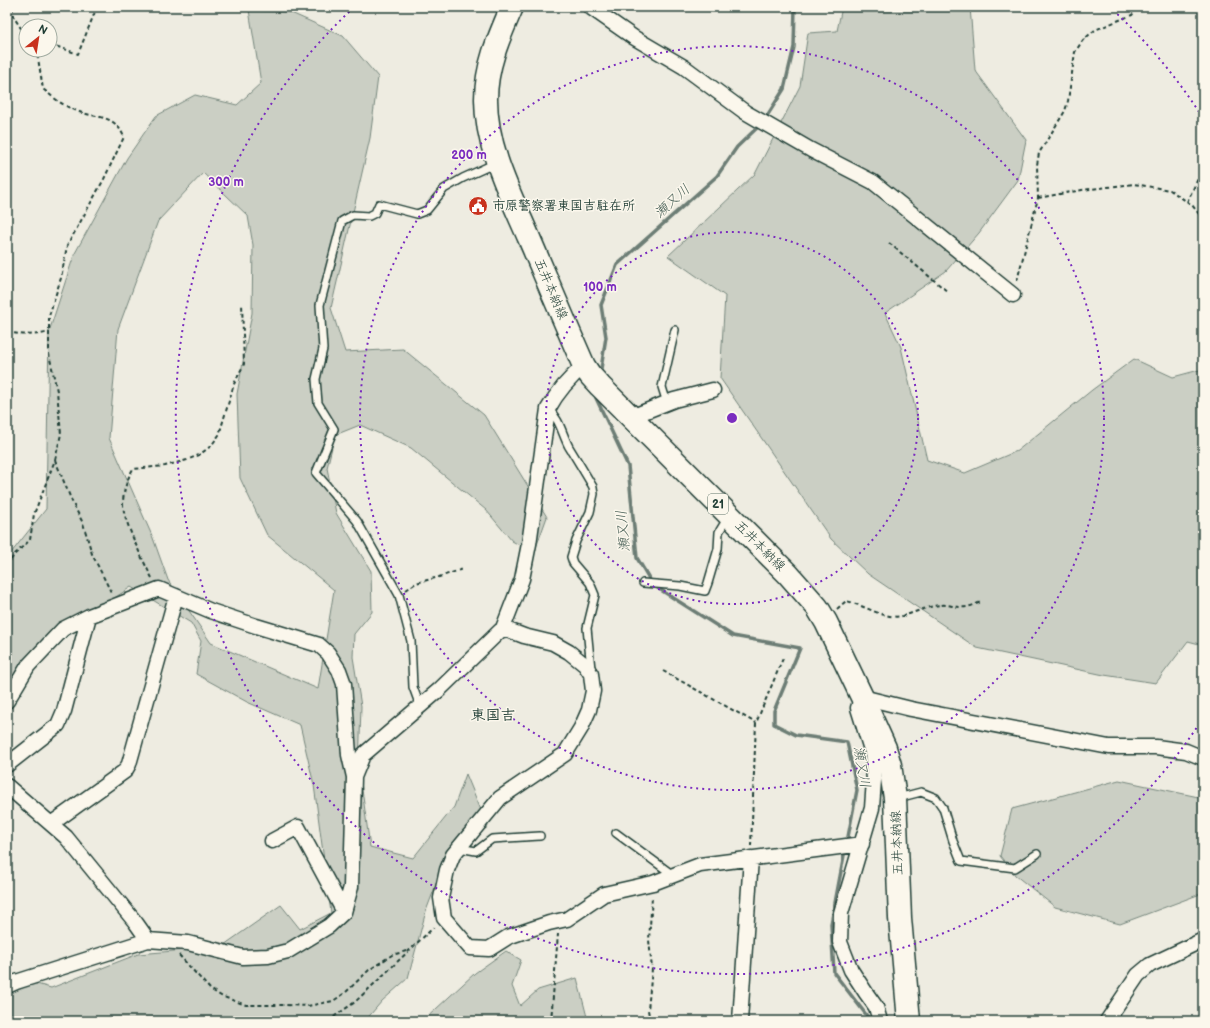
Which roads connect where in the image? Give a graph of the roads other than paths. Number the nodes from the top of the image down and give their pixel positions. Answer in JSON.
{"nodes":[{"id":1,"x":512,"y":7,"type":"edge"},
{"id":2,"x":590,"y":7,"type":"edge"},
{"id":3,"x":498,"y":163,"type":"junction"},
{"id":4,"x":1013,"y":295,"type":"road end"},
{"id":5,"x":675,"y":330,"type":"dead end"},
{"id":6,"x":584,"y":366,"type":"junction"},
{"id":7,"x":713,"y":390,"type":"dead end"},
{"id":8,"x":667,"y":403,"type":"junction"},
{"id":9,"x":548,"y":409,"type":"junction"},
{"id":10,"x":631,"y":417,"type":"junction"},
{"id":11,"x":729,"y":515,"type":"junction"},
{"id":12,"x":642,"y":583,"type":"dead end"},
{"id":13,"x":176,"y":596,"type":"junction"},
{"id":14,"x":89,"y":616,"type":"junction"},
{"id":15,"x":503,"y":628,"type":"junction"},
{"id":16,"x":591,"y":674,"type":"junction"},
{"id":17,"x":862,"y":697,"type":"junction"},
{"id":18,"x":7,"y":701,"type":"edge"},
{"id":19,"x":420,"y":706,"type":"junction"},
{"id":20,"x":1203,"y":758,"type":"edge"},
{"id":21,"x":7,"y":765,"type":"edge"},
{"id":22,"x":354,"y":777,"type":"junction"},
{"id":23,"x":7,"y":786,"type":"edge"},
{"id":24,"x":896,"y":798,"type":"junction"},
{"id":25,"x":51,"y":824,"type":"junction"},
{"id":26,"x":616,"y":833,"type":"dead end"},
{"id":27,"x":540,"y":836,"type":"dead end"},
{"id":28,"x":272,"y":841,"type":"dead end"},
{"id":29,"x":862,"y":844,"type":"junction"},
{"id":30,"x":459,"y":848,"type":"junction"},
{"id":31,"x":1037,"y":854,"type":"dead end"},
{"id":32,"x":751,"y":858,"type":"junction"},
{"id":33,"x":673,"y":875,"type":"junction"},
{"id":34,"x":344,"y":912,"type":"junction"},
{"id":35,"x":148,"y":940,"type":"junction"},
{"id":36,"x":1203,"y":940,"type":"edge"},
{"id":37,"x":7,"y":986,"type":"edge"},
{"id":38,"x":740,"y":1021,"type":"edge"},
{"id":39,"x":880,"y":1021,"type":"edge"},
{"id":40,"x":909,"y":1021,"type":"edge"},
{"id":41,"x":1107,"y":1021,"type":"edge"}],
"edges":[{"from":1,"to":3,"type":"main road","name":"五井本納線","number":"21"},
{"from":2,"to":4,"type":"street"},
{"from":3,"to":6,"type":"main road","name":"五井本納線","number":"21"},
{"from":3,"to":19,"type":"lane"},
{"from":5,"to":8,"type":"lane"},
{"from":6,"to":9,"type":"street"},
{"from":6,"to":10,"type":"main road","name":"五井本納線","number":"21"},
{"from":7,"to":8,"type":"street"},
{"from":8,"to":10,"type":"street"},
{"from":9,"to":15,"type":"street"},
{"from":9,"to":16,"type":"lane"},
{"from":10,"to":11,"type":"main road","name":"五井本納線","number":"21"},
{"from":11,"to":12,"type":"lane"},
{"from":11,"to":17,"type":"main road","name":"五井本納線","number":"21"},
{"from":13,"to":14,"type":"street"},
{"from":13,"to":22,"type":"street"},
{"from":13,"to":25,"type":"street"},
{"from":14,"to":18,"type":"street"},
{"from":14,"to":21,"type":"street"},
{"from":15,"to":16,"type":"street"},
{"from":15,"to":19,"type":"street"},
{"from":16,"to":30,"type":"street"},
{"from":17,"to":20,"type":"street"},
{"from":17,"to":24,"type":"main road","name":"五井本納線","number":"21"},
{"from":17,"to":29,"type":"street"},
{"from":19,"to":22,"type":"street"},
{"from":22,"to":34,"type":"street"},
{"from":23,"to":25,"type":"street"},
{"from":24,"to":31,"type":"lane"},
{"from":24,"to":40,"type":"main road","name":"五井本納線","number":"21"},
{"from":25,"to":35,"type":"street"},
{"from":26,"to":33,"type":"lane"},
{"from":27,"to":30,"type":"lane"},
{"from":28,"to":34,"type":"street"},
{"from":29,"to":32,"type":"street"},
{"from":29,"to":39,"type":"street"},
{"from":30,"to":33,"type":"street"},
{"from":32,"to":33,"type":"street"},
{"from":32,"to":38,"type":"street"},
{"from":34,"to":35,"type":"street"},
{"from":35,"to":37,"type":"street"},
{"from":36,"to":41,"type":"street"}]}
